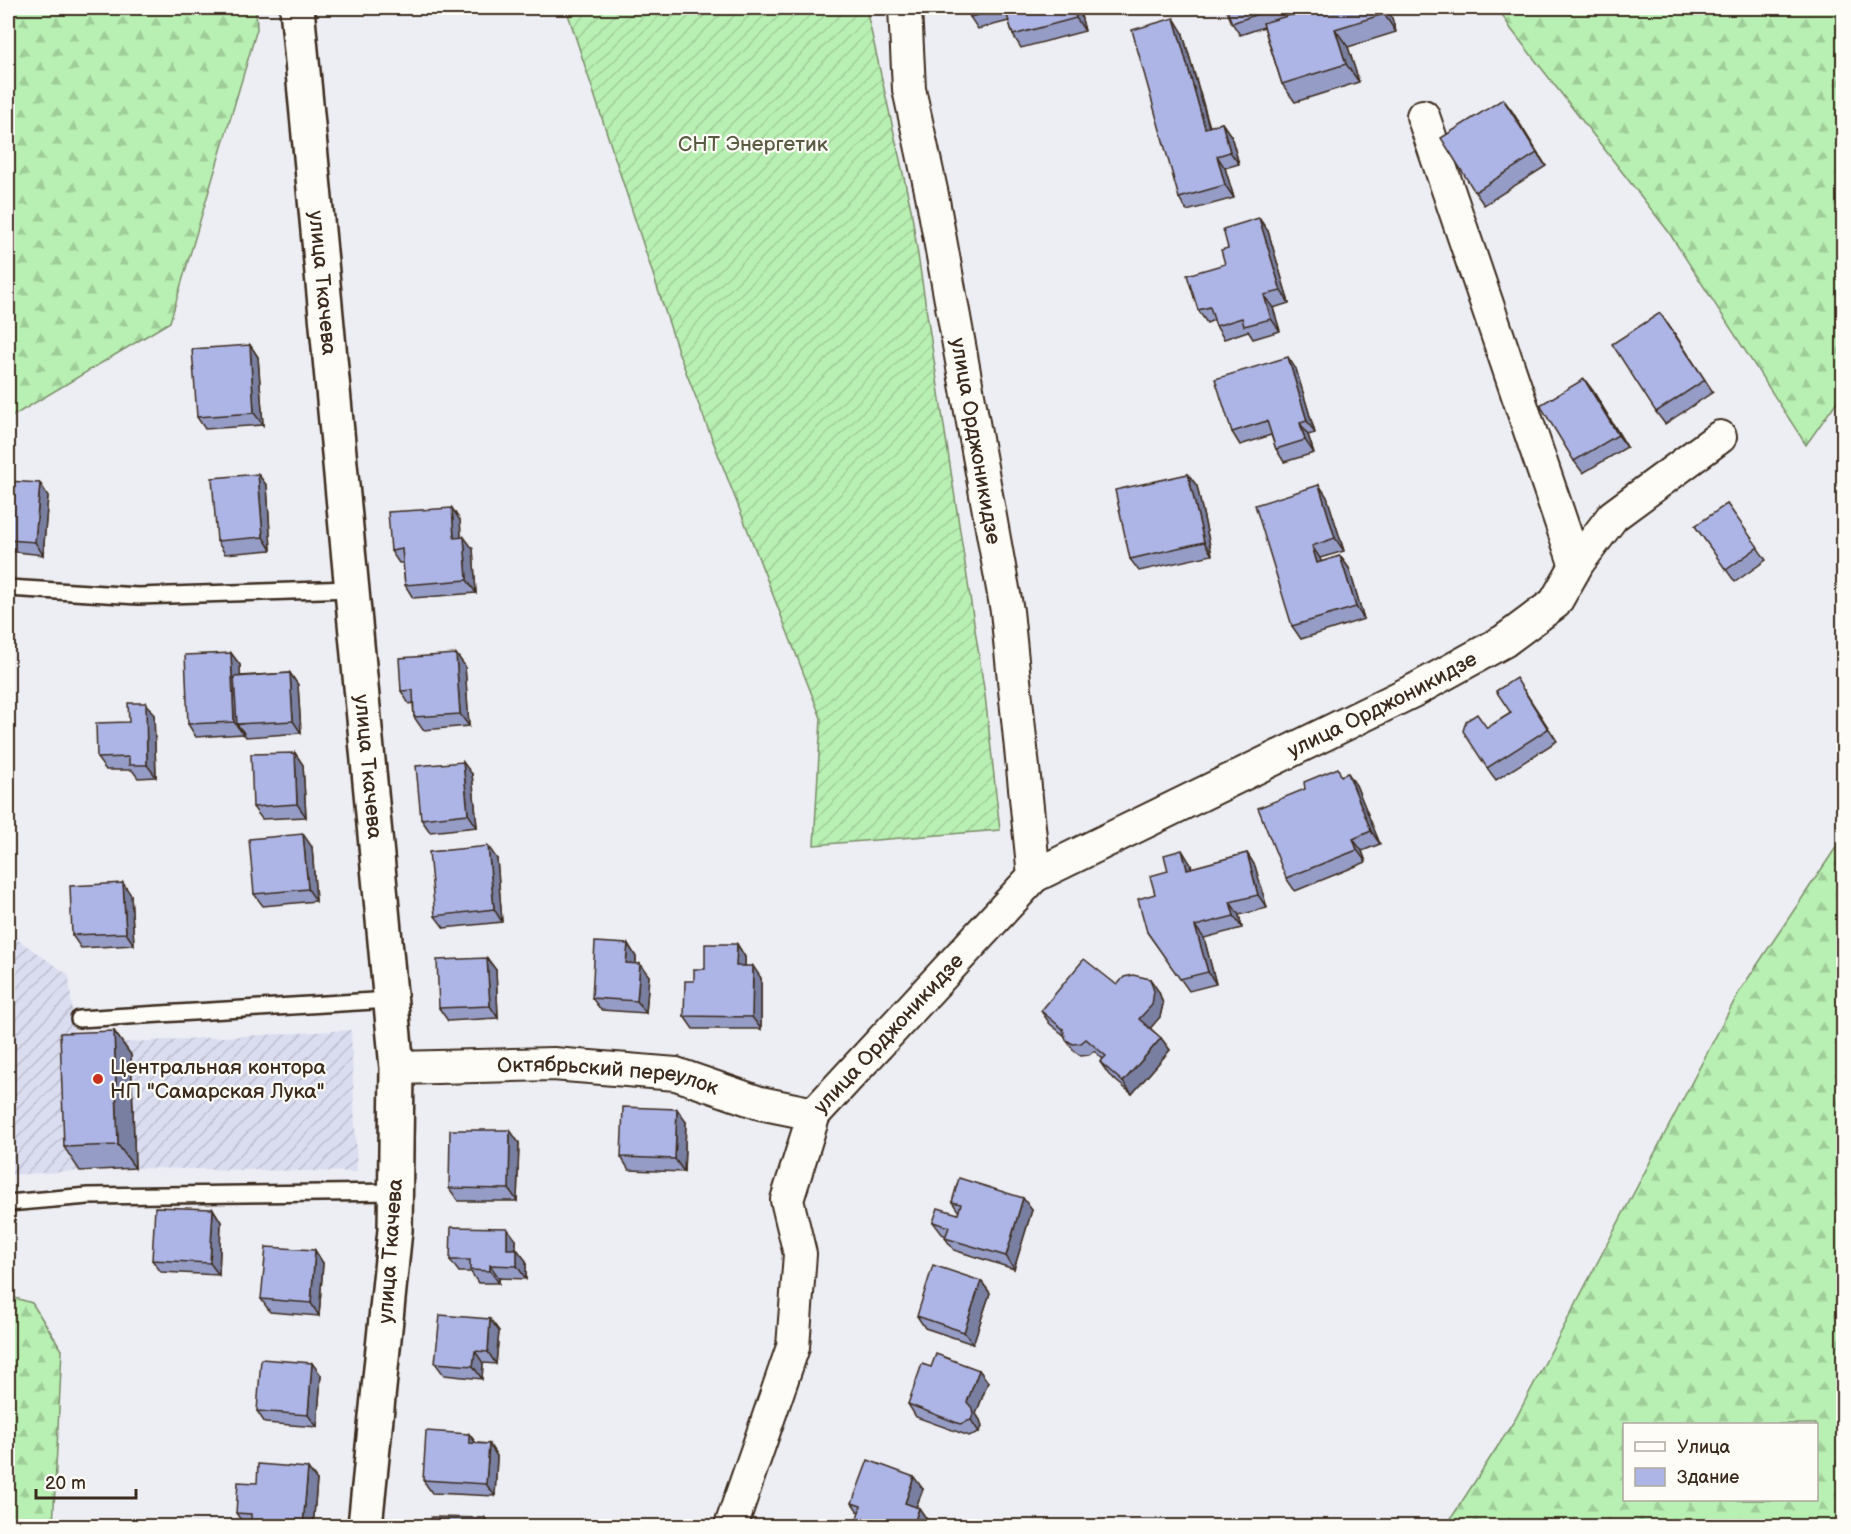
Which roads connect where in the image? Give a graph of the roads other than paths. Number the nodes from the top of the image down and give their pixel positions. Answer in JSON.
{"nodes":[{"id":1,"x":297,"y":8,"type":"edge"},
{"id":2,"x":905,"y":8,"type":"edge"},
{"id":3,"x":1423,"y":116,"type":"dead end"},
{"id":4,"x":1720,"y":437,"type":"dead end"},
{"id":5,"x":1576,"y":565,"type":"junction"},
{"id":6,"x":8,"y":588,"type":"edge"},
{"id":7,"x":351,"y":589,"type":"junction"},
{"id":8,"x":1034,"y":876,"type":"junction"},
{"id":9,"x":390,"y":1000,"type":"junction"},
{"id":10,"x":79,"y":1019,"type":"dead end"},
{"id":11,"x":397,"y":1068,"type":"junction"},
{"id":12,"x":814,"y":1114,"type":"junction"},
{"id":13,"x":396,"y":1192,"type":"junction"},
{"id":14,"x":8,"y":1203,"type":"edge"},
{"id":15,"x":365,"y":1527,"type":"edge"},
{"id":16,"x":731,"y":1527,"type":"edge"}],
"edges":[{"from":1,"to":7,"type":"street","name":"улица Ткачева"},
{"from":2,"to":8,"type":"street","name":"улица Орджоникидзе"},
{"from":3,"to":5,"type":"street"},
{"from":4,"to":5,"type":"street","name":"улица Орджоникидзе"},
{"from":5,"to":8,"type":"street","name":"улица Орджоникидзе"},
{"from":6,"to":7,"type":"lane"},
{"from":7,"to":9,"type":"street","name":"улица Ткачева"},
{"from":8,"to":12,"type":"street","name":"улица Орджоникидзе"},
{"from":9,"to":10,"type":"lane"},
{"from":9,"to":11,"type":"street","name":"улица Ткачева"},
{"from":11,"to":12,"type":"street","name":"Октябрьский переулок"},
{"from":11,"to":13,"type":"street","name":"улица Ткачева"},
{"from":12,"to":16,"type":"street","name":"улица Орджоникидзе"},
{"from":13,"to":14,"type":"lane"},
{"from":13,"to":15,"type":"street","name":"улица Ткачева"}]}
